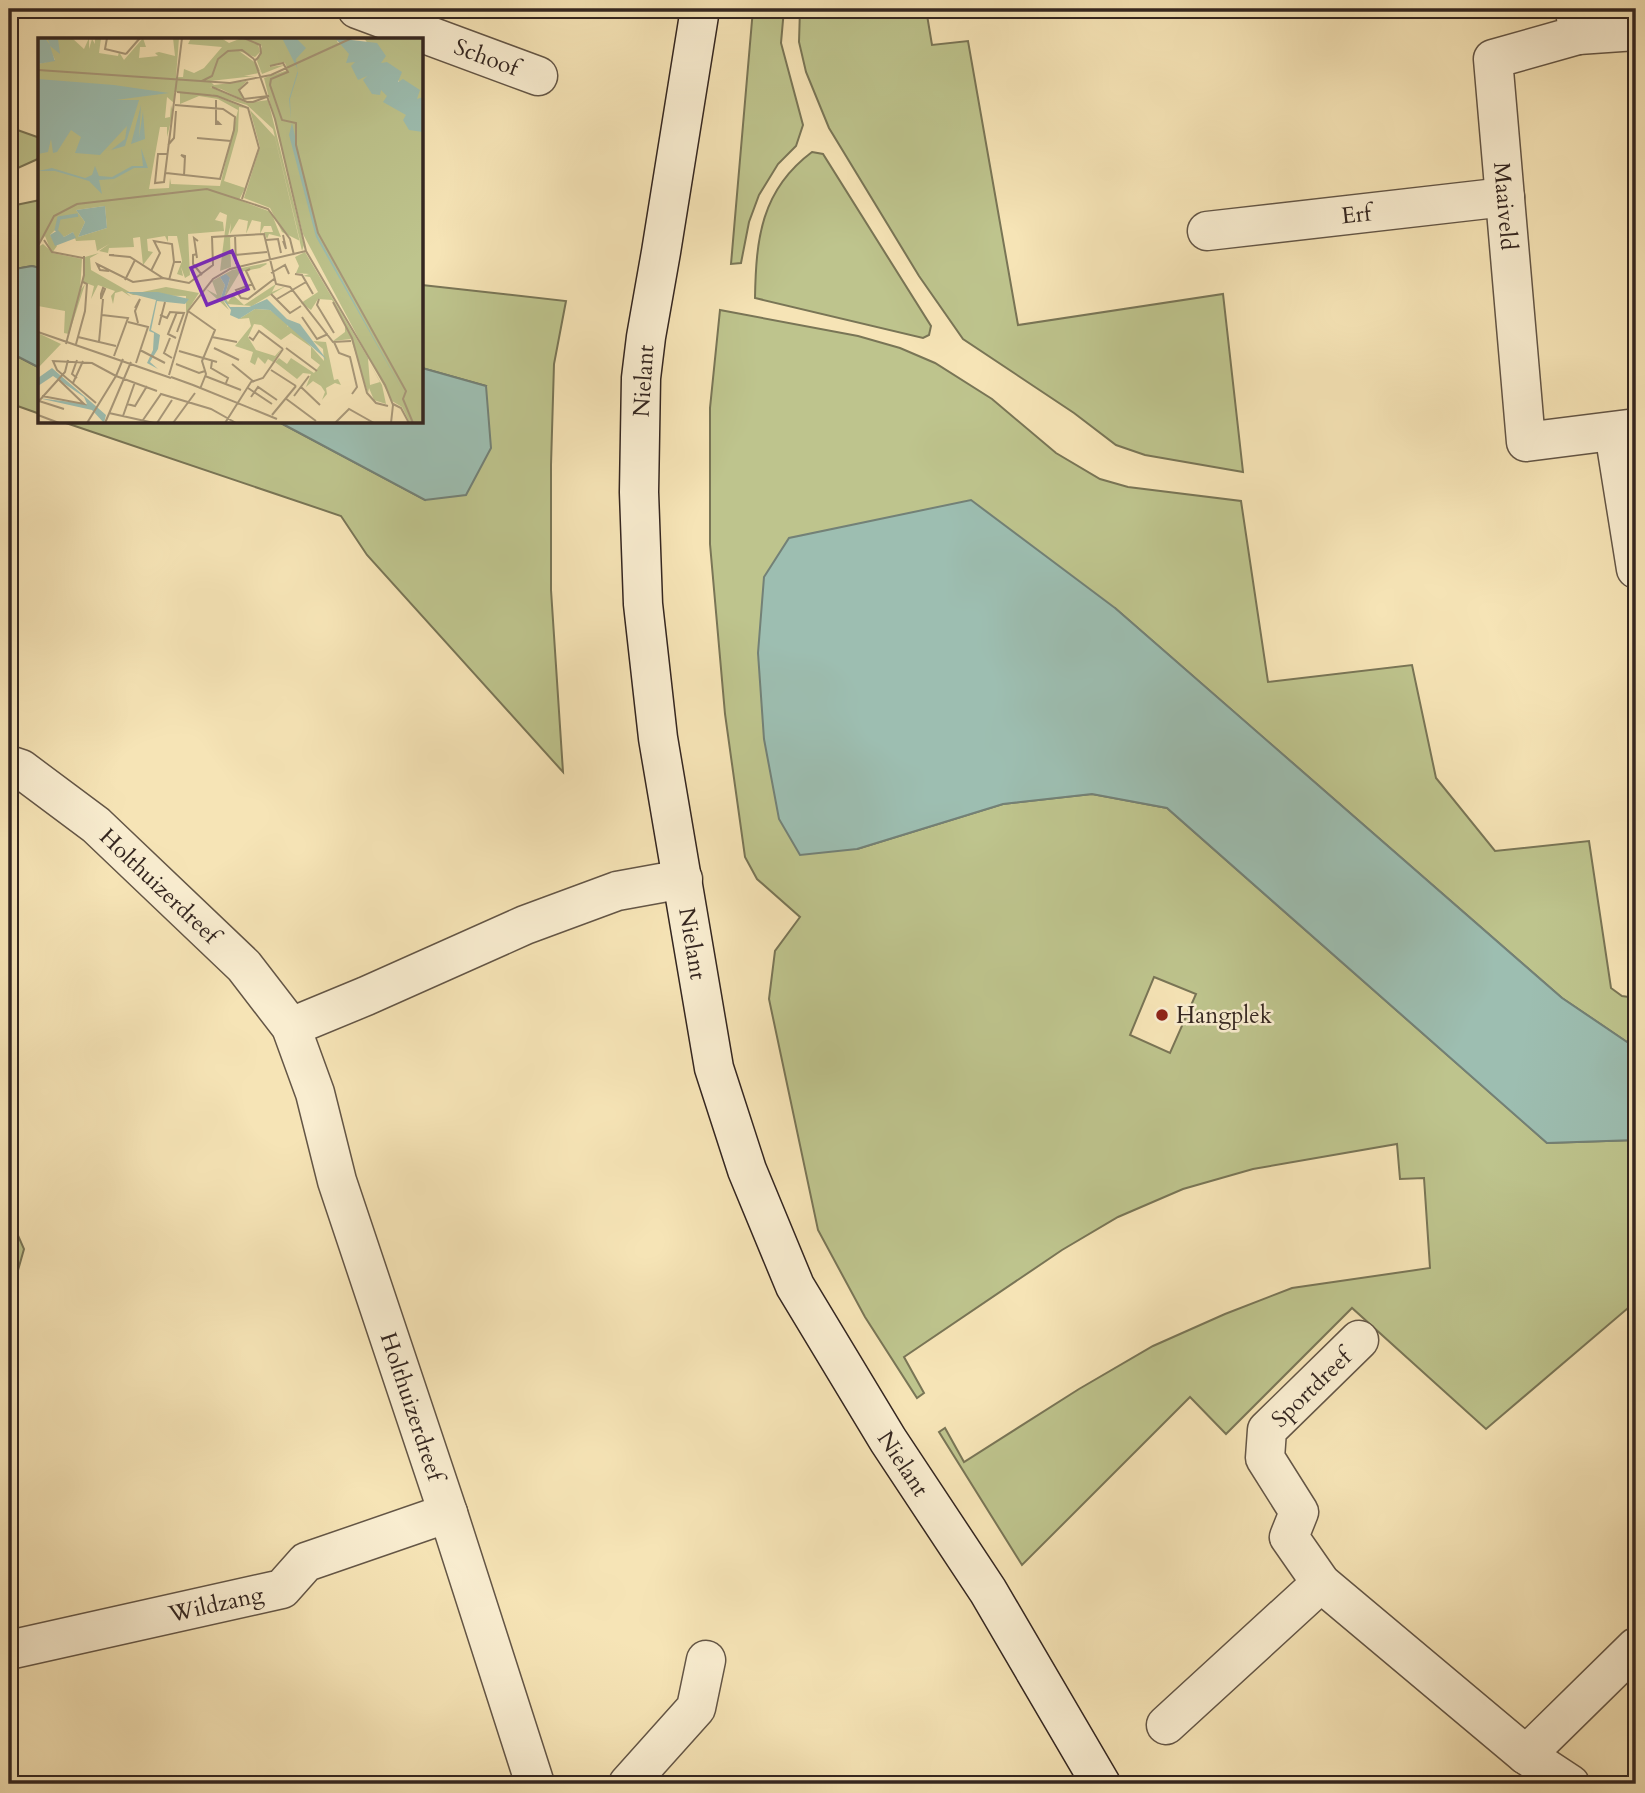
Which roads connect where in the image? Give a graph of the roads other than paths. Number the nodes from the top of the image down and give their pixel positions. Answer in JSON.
{"nodes":[{"id":1,"x":357,"y":9,"type":"edge"},
{"id":2,"x":700,"y":9,"type":"edge"},
{"id":3,"x":1576,"y":22,"type":"edge"},
{"id":4,"x":1636,"y":31,"type":"edge"},
{"id":5,"x":538,"y":76,"type":"dead end"},
{"id":6,"x":1505,"y":197,"type":"junction"},
{"id":7,"x":1207,"y":231,"type":"dead end"},
{"id":8,"x":1625,"y":430,"type":"edge"},
{"id":9,"x":1636,"y":569,"type":"edge"},
{"id":10,"x":9,"y":765,"type":"edge"},
{"id":11,"x":683,"y":879,"type":"junction"},
{"id":12,"x":291,"y":1027,"type":"junction"},
{"id":13,"x":1359,"y":1340,"type":"dead end"},
{"id":14,"x":448,"y":1513,"type":"junction"},
{"id":15,"x":1321,"y":1583,"type":"junction"},
{"id":16,"x":1636,"y":1647,"type":"edge"},
{"id":17,"x":9,"y":1650,"type":"edge"},
{"id":18,"x":706,"y":1660,"type":"dead end"},
{"id":19,"x":1166,"y":1725,"type":"dead end"},
{"id":20,"x":1526,"y":1755,"type":"junction"},
{"id":21,"x":534,"y":1784,"type":"edge"},
{"id":22,"x":628,"y":1784,"type":"edge"},
{"id":23,"x":1101,"y":1784,"type":"edge"},
{"id":24,"x":1570,"y":1784,"type":"edge"}],
"edges":[{"from":1,"to":5,"type":"street","name":"Schoof"},
{"from":2,"to":11,"type":"street","name":"Nielant"},
{"from":3,"to":4,"type":"street","name":"Maaiveld"},
{"from":3,"to":6,"type":"street","name":"Maaiveld"},
{"from":6,"to":7,"type":"street","name":"Erf"},
{"from":6,"to":8,"type":"street","name":"Maaiveld"},
{"from":8,"to":9,"type":"street"},
{"from":10,"to":12,"type":"street","name":"Holthuizerdreef"},
{"from":11,"to":12,"type":"street"},
{"from":11,"to":23,"type":"street","name":"Nielant"},
{"from":12,"to":14,"type":"street","name":"Holthuizerdreef"},
{"from":13,"to":15,"type":"street","name":"Sportdreef"},
{"from":14,"to":17,"type":"street","name":"Wildzang"},
{"from":14,"to":21,"type":"street","name":"Holthuizerdreef"},
{"from":15,"to":19,"type":"street"},
{"from":15,"to":20,"type":"street","name":"Sportdreef"},
{"from":16,"to":20,"type":"street"},
{"from":18,"to":22,"type":"street"},
{"from":20,"to":24,"type":"street","name":"Sportdreef"}]}
